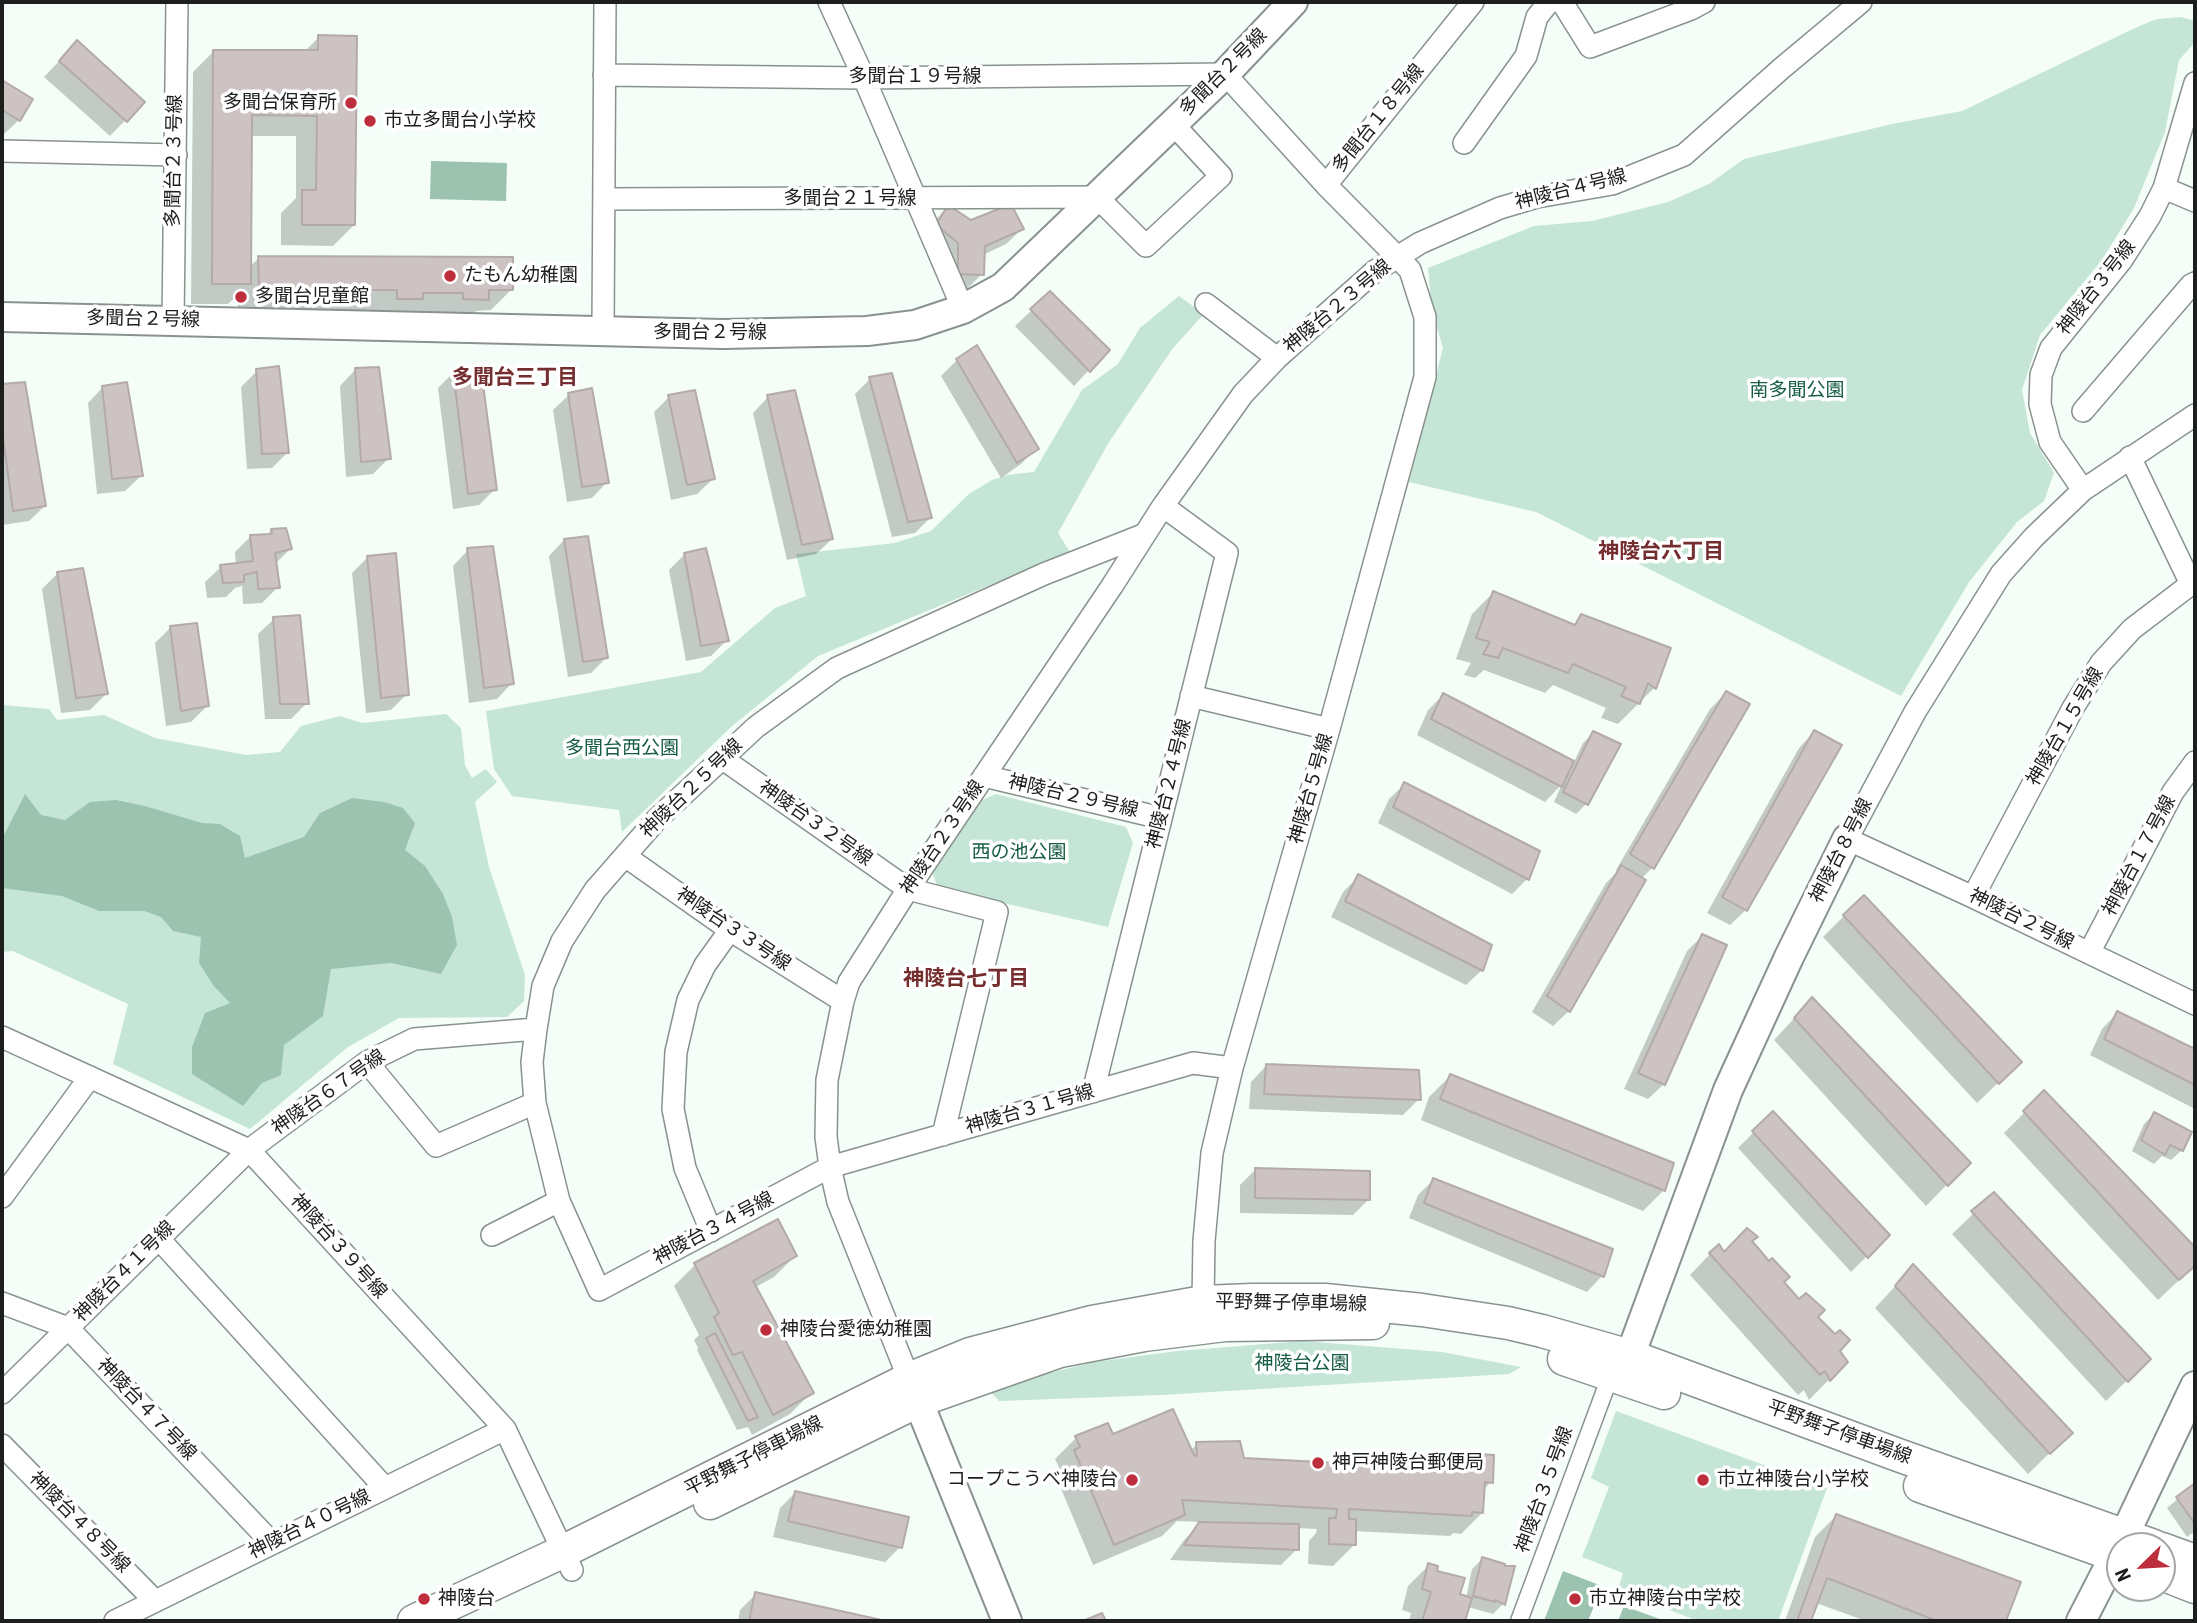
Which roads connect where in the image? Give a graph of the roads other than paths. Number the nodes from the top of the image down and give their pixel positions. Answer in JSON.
{"nodes":[{"id":1,"x":177,"y":2,"type":"edge"},
{"id":2,"x":605,"y":2,"type":"edge"},
{"id":3,"x":829,"y":2,"type":"edge"},
{"id":4,"x":1293,"y":2,"type":"edge"},
{"id":5,"x":1473,"y":2,"type":"edge"},
{"id":6,"x":1549,"y":2,"type":"edge"},
{"id":7,"x":1562,"y":2,"type":"edge"},
{"id":8,"x":1704,"y":2,"type":"edge"},
{"id":9,"x":1861,"y":2,"type":"edge"},
{"id":10,"x":1225,"y":74,"type":"junction"},
{"id":11,"x":604,"y":75,"type":"junction"},
{"id":12,"x":864,"y":78,"type":"junction"},
{"id":13,"x":2195,"y":83,"type":"edge"},
{"id":14,"x":1173,"y":124,"type":"junction"},
{"id":15,"x":1464,"y":142,"type":"dead end"},
{"id":16,"x":2,"y":151,"type":"edge"},
{"id":17,"x":176,"y":155,"type":"junction"},
{"id":18,"x":1326,"y":184,"type":"junction"},
{"id":19,"x":2164,"y":188,"type":"junction"},
{"id":20,"x":1097,"y":197,"type":"junction"},
{"id":21,"x":604,"y":199,"type":"junction"},
{"id":22,"x":916,"y":199,"type":"junction"},
{"id":23,"x":2195,"y":201,"type":"edge"},
{"id":24,"x":1399,"y":257,"type":"junction"},
{"id":25,"x":2195,"y":283,"type":"edge"},
{"id":26,"x":1206,"y":304,"type":"dead end"},
{"id":27,"x":963,"y":309,"type":"junction"},
{"id":28,"x":2,"y":317,"type":"edge"},
{"id":29,"x":173,"y":321,"type":"junction"},
{"id":30,"x":603,"y":331,"type":"junction"},
{"id":31,"x":1277,"y":358,"type":"junction"},
{"id":32,"x":2083,"y":411,"type":"dead end"},
{"id":33,"x":2195,"y":415,"type":"edge"},
{"id":34,"x":2130,"y":457,"type":"junction"},
{"id":35,"x":2083,"y":490,"type":"junction"},
{"id":36,"x":1163,"y":506,"type":"junction"},
{"id":37,"x":1143,"y":536,"type":"junction"},
{"id":38,"x":1191,"y":696,"type":"junction"},
{"id":39,"x":1329,"y":729,"type":"junction"},
{"id":40,"x":723,"y":759,"type":"junction"},
{"id":41,"x":2195,"y":762,"type":"edge"},
{"id":42,"x":984,"y":776,"type":"junction"},
{"id":43,"x":1161,"y":818,"type":"junction"},
{"id":44,"x":1847,"y":839,"type":"junction"},
{"id":45,"x":625,"y":856,"type":"junction"},
{"id":46,"x":908,"y":889,"type":"junction"},
{"id":47,"x":1973,"y":897,"type":"junction"},
{"id":48,"x":730,"y":930,"type":"junction"},
{"id":49,"x":2089,"y":953,"type":"junction"},
{"id":50,"x":843,"y":1001,"type":"junction"},
{"id":51,"x":2195,"y":1004,"type":"edge"},
{"id":52,"x":536,"y":1029,"type":"junction"},
{"id":53,"x":2,"y":1037,"type":"edge"},
{"id":54,"x":367,"y":1062,"type":"junction"},
{"id":55,"x":1233,"y":1068,"type":"junction"},
{"id":56,"x":90,"y":1077,"type":"junction"},
{"id":57,"x":1093,"y":1092,"type":"junction"},
{"id":58,"x":535,"y":1103,"type":"junction"},
{"id":59,"x":943,"y":1135,"type":"junction"},
{"id":60,"x":249,"y":1150,"type":"junction"},
{"id":61,"x":830,"y":1167,"type":"junction"},
{"id":62,"x":9,"y":1174,"type":"edge"},
{"id":63,"x":2,"y":1197,"type":"edge"},
{"id":64,"x":559,"y":1201,"type":"junction"},
{"id":65,"x":710,"y":1231,"type":"junction"},
{"id":66,"x":492,"y":1235,"type":"dead end"},
{"id":67,"x":159,"y":1239,"type":"junction"},
{"id":68,"x":599,"y":1290,"type":"joint"},
{"id":69,"x":2,"y":1303,"type":"edge"},
{"id":70,"x":1206,"y":1314,"type":"junction"},
{"id":71,"x":68,"y":1328,"type":"junction"},
{"id":72,"x":1622,"y":1370,"type":"junction"},
{"id":73,"x":2195,"y":1387,"type":"edge"},
{"id":74,"x":914,"y":1390,"type":"junction"},
{"id":75,"x":2,"y":1393,"type":"edge"},
{"id":76,"x":505,"y":1429,"type":"junction"},
{"id":77,"x":2,"y":1445,"type":"edge"},
{"id":78,"x":385,"y":1488,"type":"junction"},
{"id":79,"x":2128,"y":1532,"type":"edge"},
{"id":80,"x":272,"y":1543,"type":"junction"},
{"id":81,"x":2106,"y":1543,"type":"edge"},
{"id":82,"x":2176,"y":1555,"type":"edge"},
{"id":83,"x":567,"y":1561,"type":"junction"},
{"id":84,"x":2195,"y":1562,"type":"edge"},
{"id":85,"x":2106,"y":1575,"type":"edge"},
{"id":86,"x":2176,"y":1580,"type":"edge"},
{"id":87,"x":2195,"y":1587,"type":"edge"},
{"id":88,"x":155,"y":1601,"type":"junction"},
{"id":89,"x":115,"y":1621,"type":"edge"},
{"id":90,"x":414,"y":1621,"type":"edge"},
{"id":91,"x":463,"y":1621,"type":"edge"},
{"id":92,"x":1007,"y":1621,"type":"edge"},
{"id":93,"x":1519,"y":1621,"type":"edge"},
{"id":94,"x":2081,"y":1621,"type":"edge"}],
"edges":[{"from":1,"to":17,"type":"street","name":"多聞台２３号線"},
{"from":2,"to":11,"type":"street"},
{"from":3,"to":12,"type":"street"},
{"from":4,"to":10,"type":"street","name":"多聞台２号線"},
{"from":5,"to":18,"type":"street","name":"多聞台１８号線"},
{"from":6,"to":15,"type":"street"},
{"from":7,"to":8,"type":"street"},
{"from":9,"to":24,"type":"street","name":"神陵台４号線"},
{"from":10,"to":12,"type":"street","name":"多聞台１９号線"},
{"from":10,"to":14,"type":"street","name":"多聞台２号線"},
{"from":10,"to":18,"type":"street","name":"多聞台１８号線"},
{"from":11,"to":12,"type":"street","name":"多聞台１９号線"},
{"from":11,"to":21,"type":"street"},
{"from":12,"to":22,"type":"street"},
{"from":13,"to":19,"type":"street","name":"神陵台３号線"},
{"from":14,"to":20,"type":"street","name":"多聞台２号線"},
{"from":14,"to":20,"type":"street"},
{"from":16,"to":17,"type":"street"},
{"from":17,"to":29,"type":"street","name":"多聞台２３号線"},
{"from":18,"to":24,"type":"street","name":"神陵台５号線"},
{"from":19,"to":23,"type":"street"},
{"from":19,"to":35,"type":"street","name":"神陵台３号線"},
{"from":20,"to":22,"type":"street","name":"多聞台２１号線"},
{"from":20,"to":27,"type":"street","name":"多聞台２号線"},
{"from":21,"to":22,"type":"street","name":"多聞台２１号線"},
{"from":21,"to":30,"type":"street"},
{"from":22,"to":27,"type":"street"},
{"from":24,"to":31,"type":"street","name":"神陵台２３号線"},
{"from":24,"to":39,"type":"street","name":"神陵台５号線"},
{"from":25,"to":32,"type":"street"},
{"from":26,"to":31,"type":"street","name":"神陵台２３号線"},
{"from":27,"to":30,"type":"street","name":"多聞台２号線"},
{"from":28,"to":29,"type":"street","name":"多聞台２号線"},
{"from":29,"to":30,"type":"street","name":"多聞台２号線"},
{"from":31,"to":36,"type":"street","name":"神陵台２３号線"},
{"from":33,"to":34,"type":"street","name":"神陵台８号線"},
{"from":34,"to":35,"type":"street","name":"神陵台８号線"},
{"from":34,"to":47,"type":"street","name":"神陵台１５号線"},
{"from":35,"to":44,"type":"street","name":"神陵台８号線"},
{"from":36,"to":37,"type":"street","name":"神陵台２３号線"},
{"from":36,"to":38,"type":"street","name":"神陵台２４号線"},
{"from":37,"to":40,"type":"street","name":"神陵台２５号線"},
{"from":37,"to":42,"type":"street","name":"神陵台２３号線"},
{"from":38,"to":39,"type":"street"},
{"from":38,"to":43,"type":"street","name":"神陵台２４号線"},
{"from":39,"to":55,"type":"street","name":"神陵台５号線"},
{"from":40,"to":45,"type":"street","name":"神陵台２５号線"},
{"from":40,"to":46,"type":"street","name":"神陵台３２号線"},
{"from":41,"to":49,"type":"street","name":"神陵台１７号線"},
{"from":42,"to":43,"type":"street","name":"神陵台２９号線"},
{"from":42,"to":46,"type":"street","name":"神陵台２３号線"},
{"from":43,"to":57,"type":"street","name":"神陵台２４号線"},
{"from":44,"to":47,"type":"street","name":"神陵台２号線"},
{"from":44,"to":72,"type":"street","name":"神陵台８号線"},
{"from":45,"to":48,"type":"street","name":"神陵台３３号線"},
{"from":45,"to":52,"type":"street","name":"神陵台２５号線"},
{"from":46,"to":50,"type":"street","name":"神陵台２３号線"},
{"from":46,"to":59,"type":"street"},
{"from":47,"to":49,"type":"street","name":"神陵台２号線"},
{"from":48,"to":50,"type":"street","name":"神陵台３３号線"},
{"from":48,"to":65,"type":"street"},
{"from":49,"to":51,"type":"street","name":"神陵台２号線"},
{"from":50,"to":61,"type":"street","name":"神陵台２３号線"},
{"from":52,"to":54,"type":"street","name":"神陵台６７号線"},
{"from":52,"to":58,"type":"street","name":"神陵台２５号線"},
{"from":53,"to":56,"type":"street","name":"神陵台３９号線"},
{"from":54,"to":58,"type":"street"},
{"from":54,"to":60,"type":"street","name":"神陵台６７号線"},
{"from":55,"to":57,"type":"street","name":"神陵台３１号線"},
{"from":55,"to":70,"type":"street","name":"神陵台５号線"},
{"from":56,"to":60,"type":"street","name":"神陵台３９号線"},
{"from":56,"to":62,"type":"street"},
{"from":57,"to":59,"type":"street","name":"神陵台３１号線"},
{"from":58,"to":64,"type":"street","name":"神陵台２５号線"},
{"from":59,"to":61,"type":"street","name":"神陵台３１号線"},
{"from":60,"to":67,"type":"street","name":"神陵台４１号線"},
{"from":60,"to":76,"type":"street","name":"神陵台３９号線"},
{"from":61,"to":65,"type":"street","name":"神陵台３４号線"},
{"from":61,"to":74,"type":"street","name":"神陵台２３号線"},
{"from":62,"to":63,"type":"street"},
{"from":64,"to":66,"type":"street"},
{"from":64,"to":68,"type":"street","name":"神陵台２５号線"},
{"from":65,"to":68,"type":"street","name":"神陵台３４号線"},
{"from":67,"to":71,"type":"street","name":"神陵台４１号線"},
{"from":67,"to":78,"type":"street"},
{"from":69,"to":71,"type":"street","name":"神陵台４７号線"},
{"from":70,"to":72,"type":"main road","name":"平野舞子停車場線"},
{"from":70,"to":74,"type":"main road","name":"平野舞子停車場線"},
{"from":71,"to":75,"type":"street","name":"神陵台４１号線"},
{"from":71,"to":80,"type":"street","name":"神陵台４７号線"},
{"from":72,"to":81,"type":"main road","name":"平野舞子停車場線"},
{"from":72,"to":93,"type":"street","name":"神陵台３５号線"},
{"from":73,"to":79,"type":"street"},
{"from":74,"to":83,"type":"main road","name":"平野舞子停車場線"},
{"from":74,"to":92,"type":"street"},
{"from":76,"to":78,"type":"street","name":"神陵台４０号線"},
{"from":76,"to":83,"type":"street","name":"神陵台３９号線"},
{"from":77,"to":88,"type":"street","name":"神陵台４８号線"},
{"from":78,"to":80,"type":"street","name":"神陵台４０号線"},
{"from":80,"to":88,"type":"street","name":"神陵台４０号線"},
{"from":82,"to":84,"type":"main road"},
{"from":83,"to":90,"type":"main road","name":"平野舞子停車場線"},
{"from":83,"to":91,"type":"main road","name":"平野舞子停車場線"},
{"from":85,"to":94,"type":"street"},
{"from":86,"to":87,"type":"main road"},
{"from":88,"to":89,"type":"street","name":"神陵台４０号線"}]}
